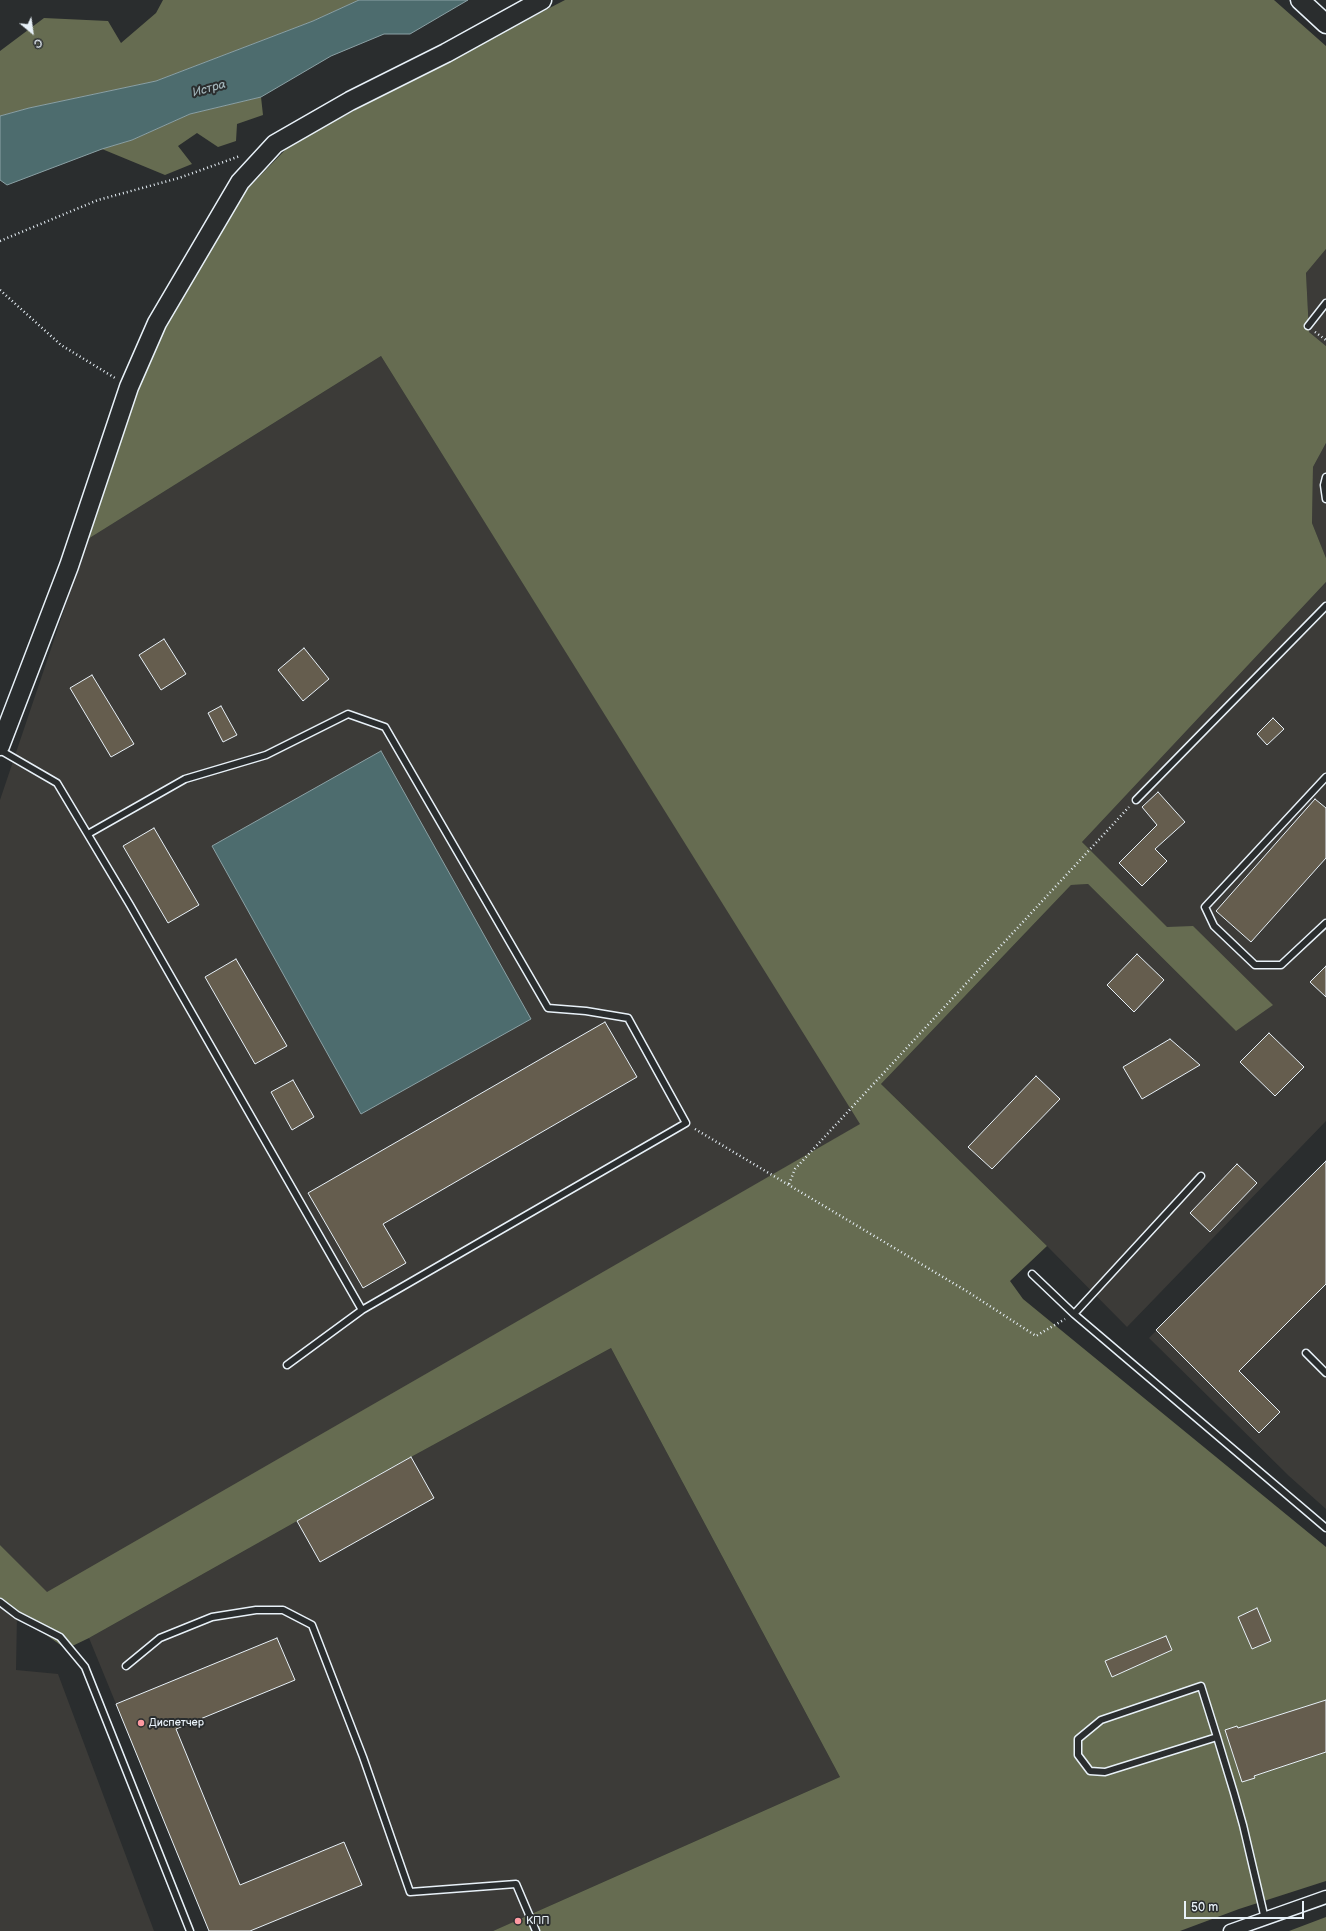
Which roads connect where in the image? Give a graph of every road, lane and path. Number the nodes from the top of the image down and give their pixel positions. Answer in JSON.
{"nodes":[{"id":1,"x":542,"y":0,"type":"edge"},
{"id":2,"x":1300,"y":0,"type":"edge"},
{"id":3,"x":1326,"y":24,"type":"edge"},
{"id":4,"x":247,"y":154,"type":"dead end"},
{"id":5,"x":0,"y":241,"type":"edge"},
{"id":6,"x":0,"y":290,"type":"edge"},
{"id":7,"x":1326,"y":303,"type":"edge"},
{"id":8,"x":1308,"y":326,"type":"dead end"},
{"id":9,"x":129,"y":387,"type":"junction"},
{"id":10,"x":1326,"y":477,"type":"edge"},
{"id":11,"x":1326,"y":499,"type":"edge"},
{"id":12,"x":1326,"y":606,"type":"edge"},
{"id":13,"x":0,"y":746,"type":"edge"},
{"id":14,"x":0,"y":750,"type":"edge"},
{"id":15,"x":1326,"y":777,"type":"edge"},
{"id":16,"x":1136,"y":800,"type":"joint"},
{"id":17,"x":88,"y":834,"type":"junction"},
{"id":18,"x":1326,"y":922,"type":"edge"},
{"id":19,"x":686,"y":1123,"type":"junction"},
{"id":20,"x":1201,"y":1176,"type":"dead end"},
{"id":21,"x":789,"y":1184,"type":"junction"},
{"id":22,"x":1032,"y":1274,"type":"dead end"},
{"id":23,"x":362,"y":1310,"type":"junction"},
{"id":24,"x":1074,"y":1314,"type":"junction"},
{"id":25,"x":1306,"y":1353,"type":"dead end"},
{"id":26,"x":287,"y":1365,"type":"dead end"},
{"id":27,"x":1326,"y":1373,"type":"edge"},
{"id":28,"x":1326,"y":1528,"type":"edge"},
{"id":29,"x":0,"y":1602,"type":"edge"},
{"id":30,"x":126,"y":1666,"type":"dead end"},
{"id":31,"x":1217,"y":1737,"type":"junction"},
{"id":32,"x":1326,"y":1897,"type":"edge"},
{"id":33,"x":1265,"y":1918,"type":"junction"},
{"id":34,"x":190,"y":1931,"type":"edge"},
{"id":35,"x":536,"y":1931,"type":"edge"},
{"id":36,"x":1230,"y":1931,"type":"edge"}],
"edges":[{"from":1,"to":9,"type":"street"},
{"from":2,"to":3,"type":"street"},
{"from":4,"to":5,"type":"path"},
{"from":6,"to":9,"type":"path"},
{"from":7,"to":8,"type":"lane"},
{"from":9,"to":13,"type":"street"},
{"from":10,"to":11,"type":"lane"},
{"from":12,"to":16,"type":"lane"},
{"from":14,"to":17,"type":"lane"},
{"from":15,"to":18,"type":"lane"},
{"from":16,"to":21,"type":"path"},
{"from":17,"to":19,"type":"lane"},
{"from":17,"to":23,"type":"lane"},
{"from":19,"to":21,"type":"path"},
{"from":19,"to":23,"type":"lane"},
{"from":20,"to":24,"type":"lane"},
{"from":21,"to":24,"type":"path"},
{"from":22,"to":24,"type":"lane"},
{"from":23,"to":26,"type":"lane"},
{"from":24,"to":28,"type":"lane"},
{"from":25,"to":27,"type":"lane"},
{"from":29,"to":34,"type":"lane"},
{"from":30,"to":35,"type":"lane"},
{"from":31,"to":31,"type":"lane"},
{"from":31,"to":33,"type":"lane"},
{"from":32,"to":33,"type":"street"},
{"from":33,"to":36,"type":"street"}]}
